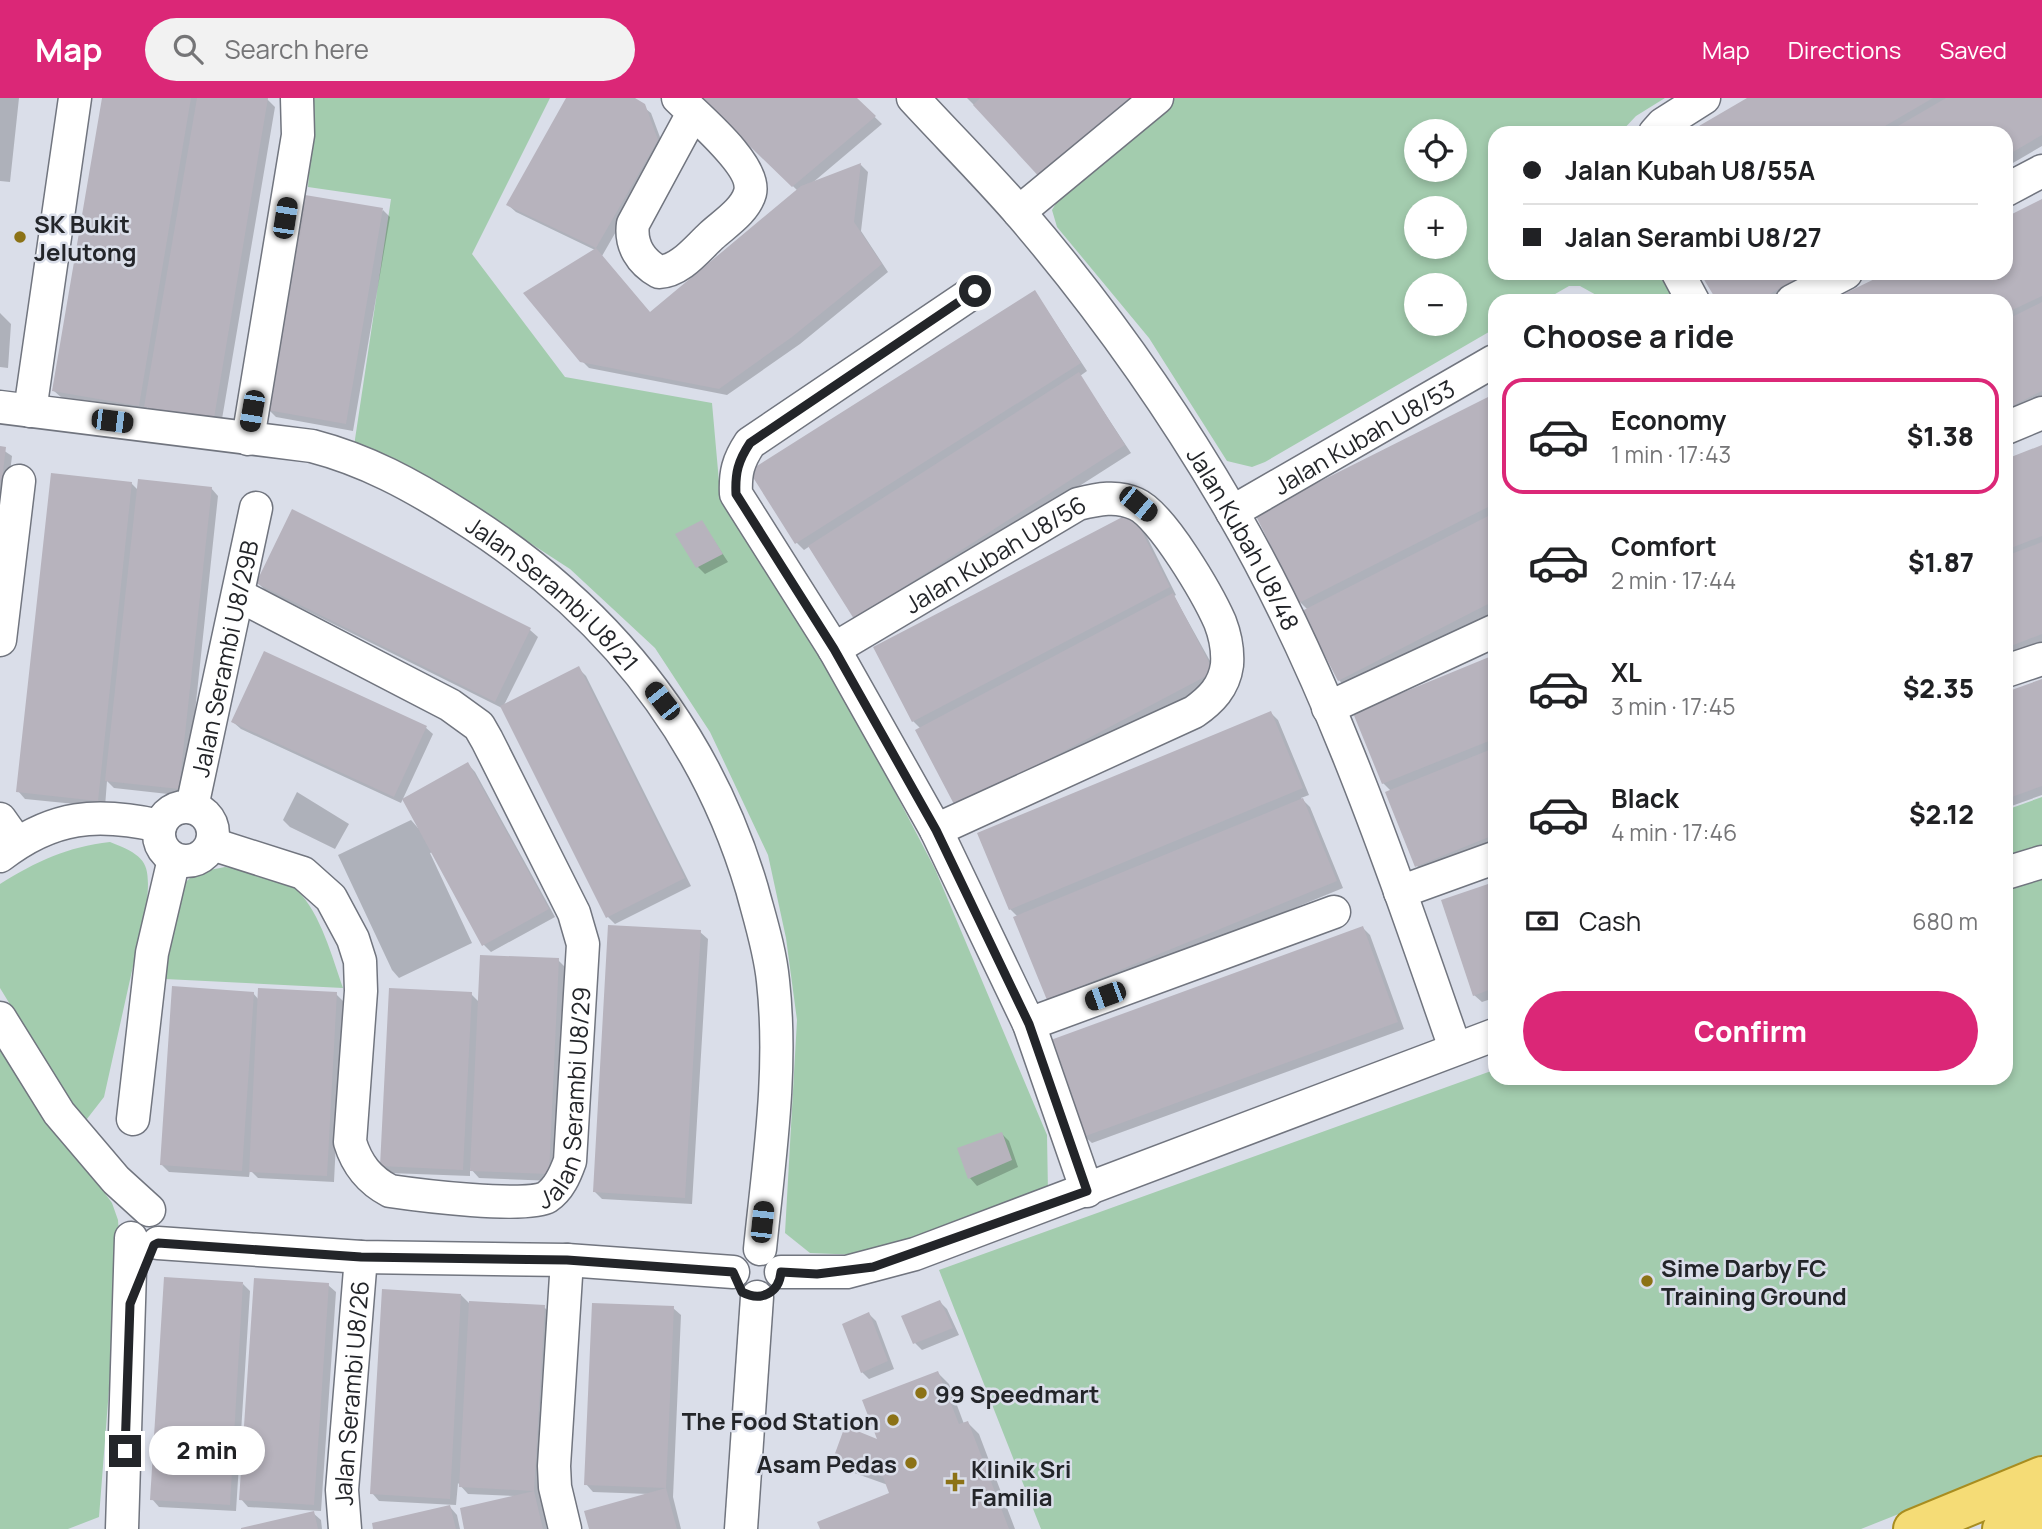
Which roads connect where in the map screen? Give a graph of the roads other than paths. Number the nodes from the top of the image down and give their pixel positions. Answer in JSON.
{"nodes":[{"id":1,"x":75,"y":98,"type":"edge"},
{"id":2,"x":297,"y":98,"type":"edge"},
{"id":3,"x":913,"y":98,"type":"edge"},
{"id":4,"x":1157,"y":98,"type":"edge"},
{"id":5,"x":1704,"y":98,"type":"edge"},
{"id":6,"x":685,"y":105,"type":"edge"},
{"id":7,"x":1661,"y":126,"type":"edge"},
{"id":8,"x":2042,"y":171,"type":"edge"},
{"id":9,"x":2013,"y":186,"type":"edge"},
{"id":10,"x":1019,"y":212,"type":"junction"},
{"id":11,"x":1832,"y":280,"type":"edge"},
{"id":12,"x":975,"y":291,"type":"dead end"},
{"id":13,"x":1806,"y":294,"type":"edge"},
{"id":14,"x":1488,"y":364,"type":"edge"},
{"id":15,"x":15,"y":409,"type":"edge"},
{"id":16,"x":2042,"y":413,"type":"edge"},
{"id":17,"x":2013,"y":425,"type":"edge"},
{"id":18,"x":248,"y":439,"type":"junction"},
{"id":19,"x":19,"y":481,"type":"dead end"},
{"id":20,"x":256,"y":508,"type":"dead end"},
{"id":21,"x":1232,"y":512,"type":"junction"},
{"id":22,"x":238,"y":594,"type":"junction"},
{"id":23,"x":1488,"y":634,"type":"edge"},
{"id":24,"x":0,"y":640,"type":"edge"},
{"id":25,"x":834,"y":649,"type":"junction"},
{"id":26,"x":2042,"y":659,"type":"edge"},
{"id":27,"x":2013,"y":669,"type":"edge"},
{"id":28,"x":1328,"y":708,"type":"junction"},
{"id":29,"x":192,"y":807,"type":"junction"},
{"id":30,"x":160,"y":826,"type":"junction"},
{"id":31,"x":936,"y":830,"type":"junction"},
{"id":32,"x":6,"y":839,"type":"edge"},
{"id":33,"x":212,"y":844,"type":"junction"},
{"id":34,"x":174,"y":859,"type":"junction"},
{"id":35,"x":1488,"y":860,"type":"edge"},
{"id":36,"x":2042,"y":862,"type":"edge"},
{"id":37,"x":2013,"y":871,"type":"edge"},
{"id":38,"x":1400,"y":892,"type":"junction"},
{"id":39,"x":1334,"y":912,"type":"dead end"},
{"id":40,"x":0,"y":1018,"type":"edge"},
{"id":41,"x":1029,"y":1024,"type":"junction"},
{"id":42,"x":1488,"y":1037,"type":"edge"},
{"id":43,"x":1455,"y":1048,"type":"junction"},
{"id":44,"x":133,"y":1119,"type":"dead end"},
{"id":45,"x":1087,"y":1191,"type":"junction"},
{"id":46,"x":148,"y":1230,"type":"junction"},
{"id":47,"x":361,"y":1257,"type":"junction"},
{"id":48,"x":567,"y":1260,"type":"junction"},
{"id":49,"x":770,"y":1261,"type":"junction"},
{"id":50,"x":733,"y":1272,"type":"junction"},
{"id":51,"x":757,"y":1297,"type":"junction"},
{"id":52,"x":2042,"y":1476,"type":"edge"},
{"id":53,"x":2042,"y":1512,"type":"edge"},
{"id":54,"x":1989,"y":1521,"type":"edge"},
{"id":55,"x":1933,"y":1525,"type":"edge"},
{"id":56,"x":122,"y":1529,"type":"edge"},
{"id":57,"x":345,"y":1529,"type":"edge"},
{"id":58,"x":565,"y":1529,"type":"edge"},
{"id":59,"x":741,"y":1529,"type":"edge"}],
"edges":[{"from":1,"to":15,"type":"street"},
{"from":2,"to":18,"type":"street"},
{"from":3,"to":10,"type":"street","name":"Jalan Kubah U8/48"},
{"from":4,"to":10,"type":"street"},
{"from":5,"to":7,"type":"street"},
{"from":6,"to":6,"type":"street"},
{"from":8,"to":9,"type":"street"},
{"from":10,"to":21,"type":"street","name":"Jalan Kubah U8/48"},
{"from":11,"to":13,"type":"street"},
{"from":12,"to":25,"type":"street"},
{"from":14,"to":21,"type":"street","name":"Jalan Kubah U8/53"},
{"from":15,"to":18,"type":"street","name":"Jalan Serambi U8/21"},
{"from":16,"to":17,"type":"street"},
{"from":18,"to":49,"type":"street","name":"Jalan Serambi U8/21"},
{"from":19,"to":24,"type":"street"},
{"from":20,"to":22,"type":"street","name":"Jalan Serambi U8/29B"},
{"from":21,"to":28,"type":"street","name":"Jalan Kubah U8/48"},
{"from":22,"to":29,"type":"street","name":"Jalan Serambi U8/29B"},
{"from":22,"to":33,"type":"street","name":"Jalan Serambi U8/29"},
{"from":23,"to":28,"type":"street"},
{"from":25,"to":31,"type":"street"},
{"from":25,"to":31,"type":"street","name":"Jalan Kubah U8/56"},
{"from":26,"to":27,"type":"street"},
{"from":28,"to":38,"type":"street","name":"Jalan Kubah U8/48"},
{"from":29,"to":30,"type":"street"},
{"from":29,"to":33,"type":"street"},
{"from":30,"to":32,"type":"street"},
{"from":30,"to":34,"type":"street"},
{"from":31,"to":41,"type":"street"},
{"from":33,"to":34,"type":"street"},
{"from":34,"to":44,"type":"street"},
{"from":35,"to":38,"type":"street"},
{"from":36,"to":37,"type":"street"},
{"from":38,"to":43,"type":"street","name":"Jalan Kubah U8/48"},
{"from":39,"to":41,"type":"street"},
{"from":40,"to":46,"type":"street"},
{"from":41,"to":45,"type":"street"},
{"from":42,"to":43,"type":"street"},
{"from":43,"to":45,"type":"street"},
{"from":45,"to":49,"type":"street"},
{"from":46,"to":47,"type":"street"},
{"from":46,"to":56,"type":"street"},
{"from":47,"to":48,"type":"street"},
{"from":47,"to":57,"type":"street","name":"Jalan Serambi U8/26"},
{"from":48,"to":50,"type":"street"},
{"from":48,"to":58,"type":"street"},
{"from":49,"to":50,"type":"street"},
{"from":49,"to":51,"type":"street"},
{"from":50,"to":51,"type":"street"},
{"from":51,"to":59,"type":"street"},
{"from":52,"to":54,"type":"main road"},
{"from":53,"to":54,"type":"main road"},
{"from":54,"to":55,"type":"main road"}]}
